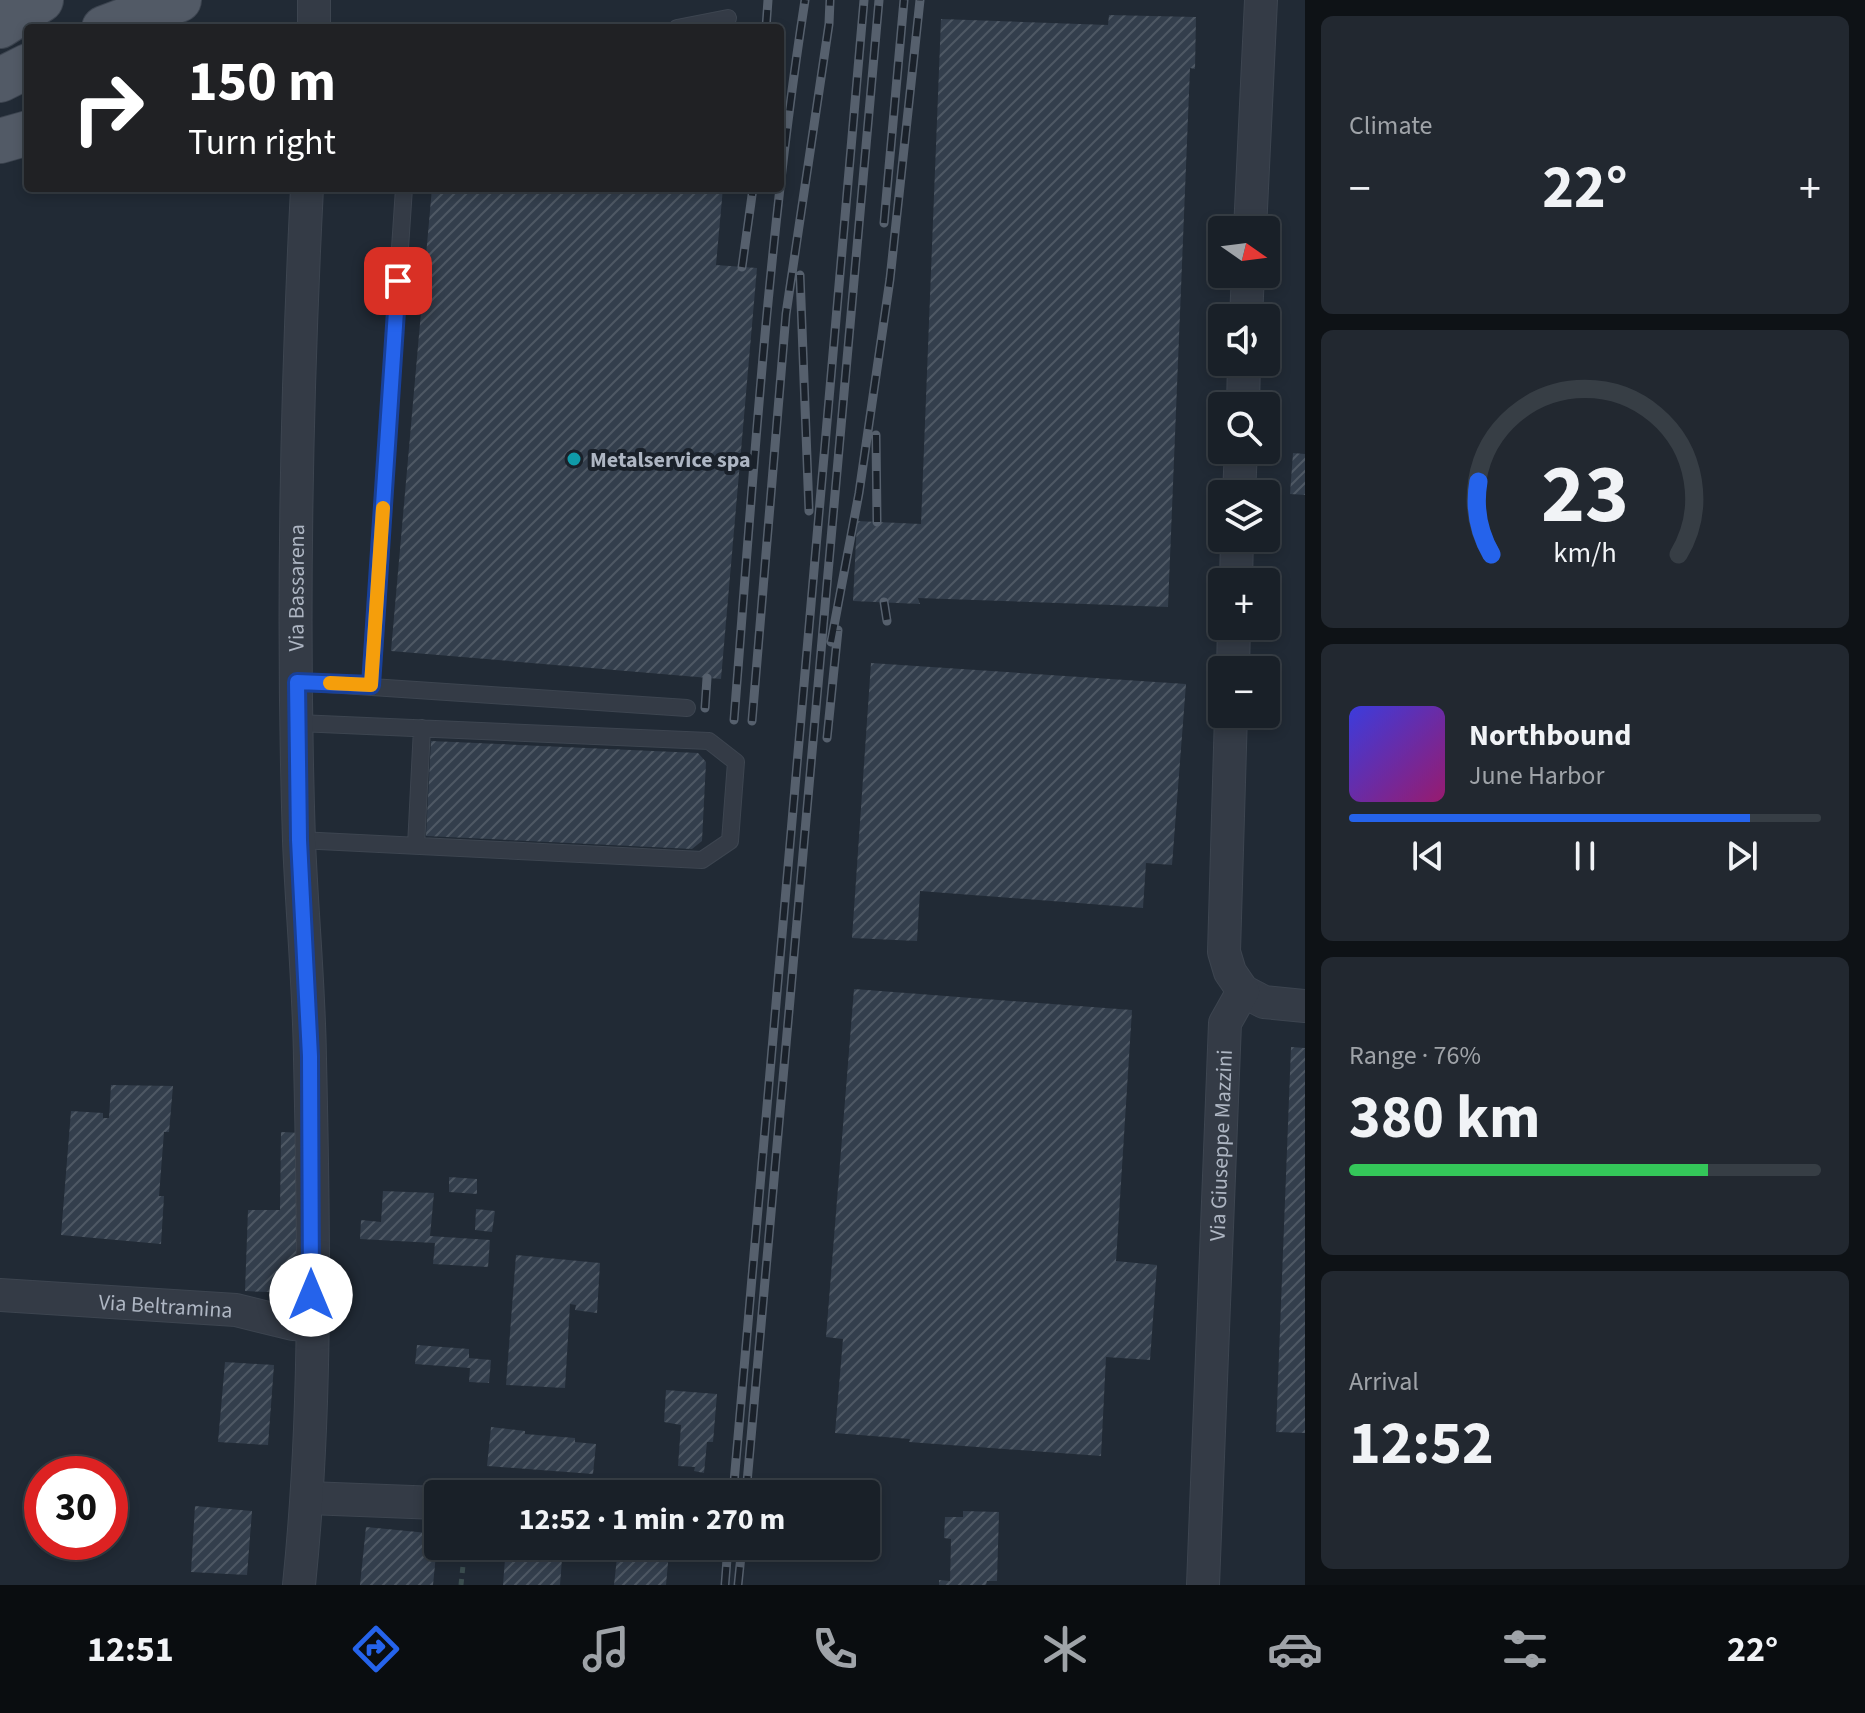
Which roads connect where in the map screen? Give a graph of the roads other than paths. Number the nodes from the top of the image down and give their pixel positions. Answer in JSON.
{"nodes":[{"id":1,"x":41,"y":0,"type":"edge"},
{"id":2,"x":179,"y":0,"type":"edge"},
{"id":3,"x":314,"y":0,"type":"edge"},
{"id":4,"x":1261,"y":0,"type":"edge"},
{"id":5,"x":728,"y":18,"type":"dead end"},
{"id":6,"x":115,"y":24,"type":"edge"},
{"id":7,"x":314,"y":24,"type":"edge"},
{"id":8,"x":697,"y":24,"type":"edge"},
{"id":9,"x":0,"y":26,"type":"edge"},
{"id":10,"x":24,"y":68,"type":"edge"},
{"id":11,"x":0,"y":80,"type":"edge"},
{"id":12,"x":24,"y":134,"type":"edge"},
{"id":13,"x":0,"y":141,"type":"edge"},
{"id":14,"x":307,"y":192,"type":"edge"},
{"id":15,"x":404,"y":192,"type":"edge"},
{"id":16,"x":1251,"y":216,"type":"edge"},
{"id":17,"x":297,"y":682,"type":"junction"},
{"id":18,"x":371,"y":685,"type":"junction"},
{"id":19,"x":687,"y":708,"type":"dead end"},
{"id":20,"x":298,"y":723,"type":"junction"},
{"id":21,"x":422,"y":728,"type":"junction"},
{"id":22,"x":1231,"y":728,"type":"edge"},
{"id":23,"x":299,"y":840,"type":"junction"},
{"id":24,"x":416,"y":846,"type":"junction"},
{"id":25,"x":1243,"y":991,"type":"junction"},
{"id":26,"x":1305,"y":1006,"type":"edge"},
{"id":27,"x":0,"y":1295,"type":"edge"},
{"id":28,"x":311,"y":1325,"type":"junction"},
{"id":29,"x":308,"y":1498,"type":"junction"},
{"id":30,"x":424,"y":1502,"type":"edge"},
{"id":31,"x":299,"y":1585,"type":"edge"},
{"id":32,"x":1203,"y":1585,"type":"edge"}],
"edges":[{"from":1,"to":9,"type":"main road"},
{"from":2,"to":6,"type":"main road"},
{"from":3,"to":7,"type":"street"},
{"from":4,"to":16,"type":"street"},
{"from":5,"to":8,"type":"lane"},
{"from":10,"to":11,"type":"main road"},
{"from":12,"to":13,"type":"main road"},
{"from":14,"to":17,"type":"street","name":"Via Bassarena"},
{"from":15,"to":18,"type":"lane"},
{"from":17,"to":18,"type":"lane"},
{"from":17,"to":20,"type":"street","name":"Via Bassarena"},
{"from":18,"to":19,"type":"lane"},
{"from":20,"to":21,"type":"lane"},
{"from":20,"to":23,"type":"street","name":"Via Bassarena"},
{"from":21,"to":24,"type":"lane"},
{"from":21,"to":24,"type":"lane"},
{"from":22,"to":25,"type":"street"},
{"from":23,"to":24,"type":"lane"},
{"from":23,"to":28,"type":"street","name":"Via Bassarena"},
{"from":25,"to":26,"type":"street"},
{"from":25,"to":32,"type":"street","name":"Via Giuseppe Mazzini"},
{"from":27,"to":28,"type":"street","name":"Via Beltramina"},
{"from":28,"to":29,"type":"street"},
{"from":29,"to":30,"type":"street"},
{"from":29,"to":31,"type":"street"}]}
